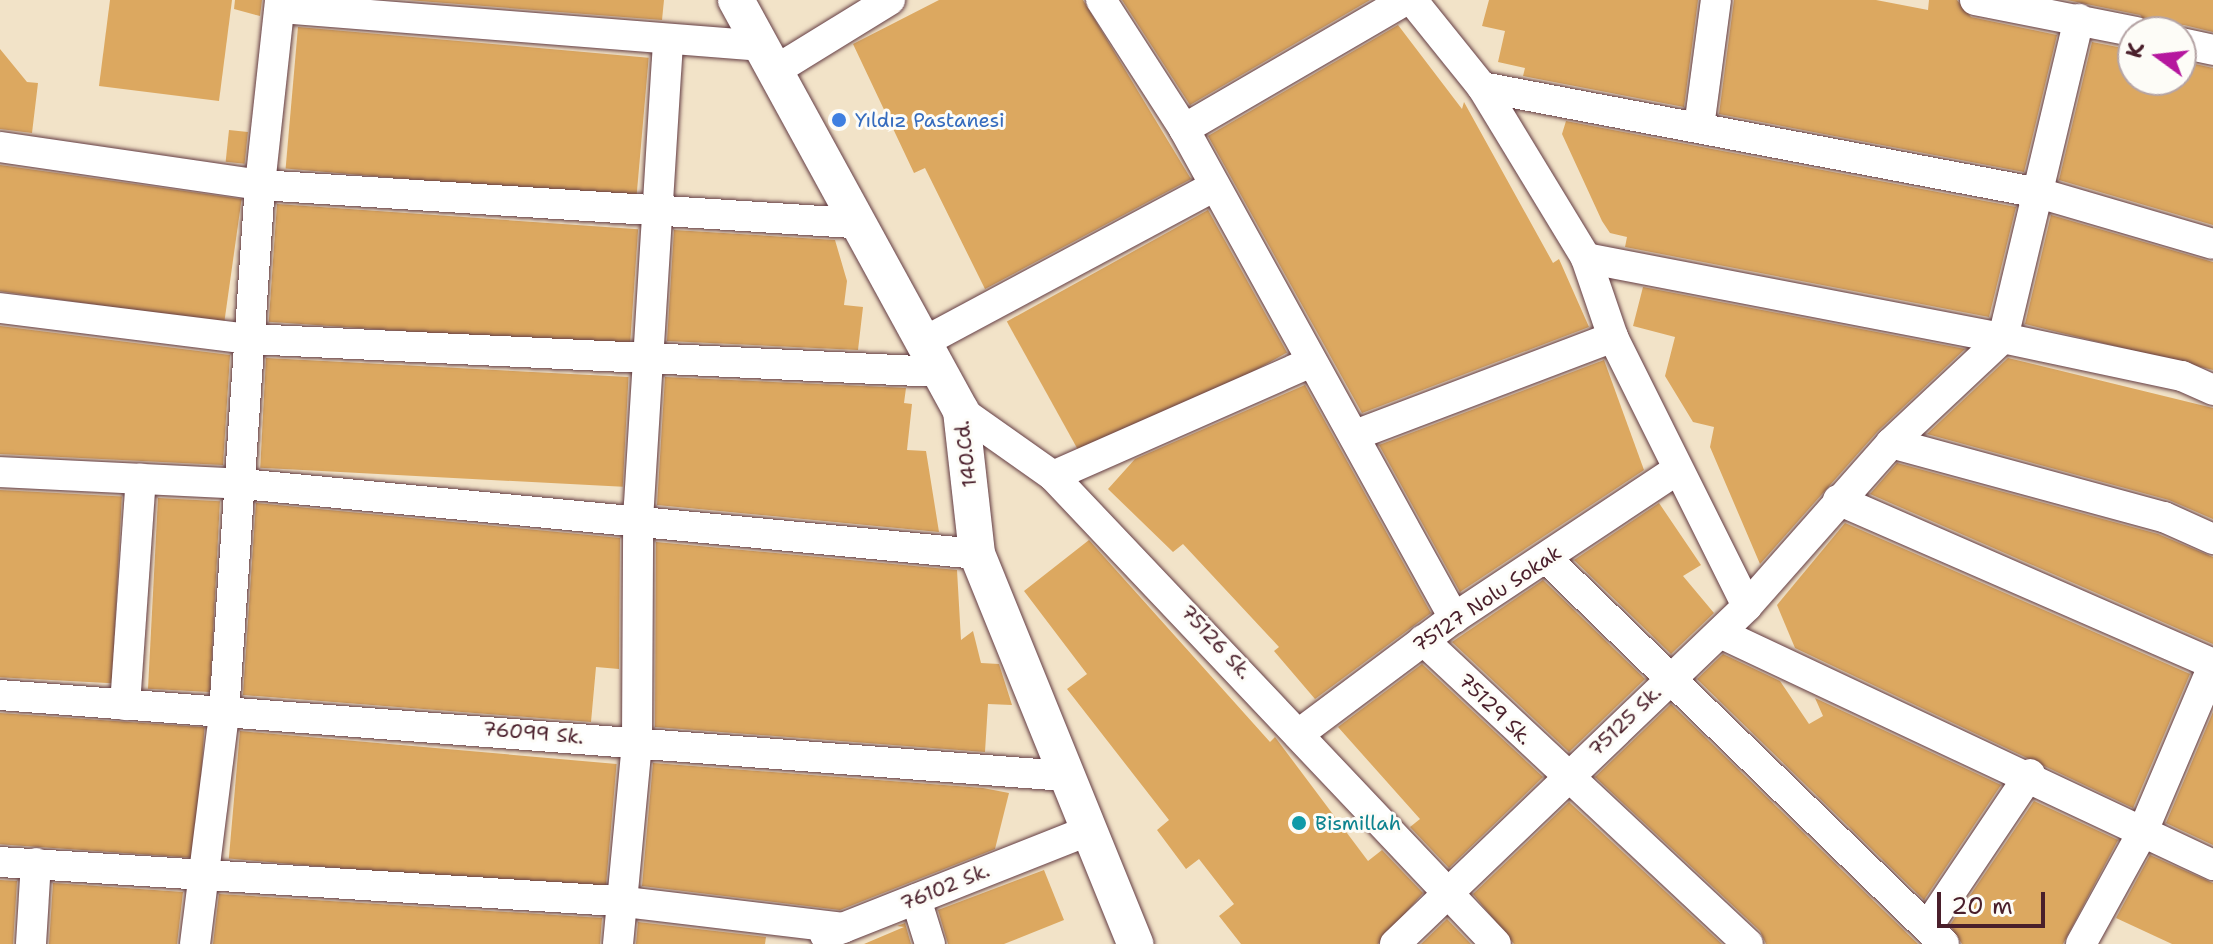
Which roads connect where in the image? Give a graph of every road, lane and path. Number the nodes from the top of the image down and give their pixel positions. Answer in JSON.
{"nodes":[{"id":1,"x":736,"y":0,"type":"edge"},
{"id":2,"x":890,"y":0,"type":"edge"},
{"id":3,"x":1101,"y":0,"type":"edge"},
{"id":4,"x":1406,"y":0,"type":"edge"},
{"id":5,"x":1412,"y":0,"type":"edge"},
{"id":6,"x":1716,"y":0,"type":"edge"},
{"id":7,"x":1975,"y":0,"type":"edge"},
{"id":8,"x":280,"y":4,"type":"edge"},
{"id":9,"x":2079,"y":19,"type":"junction"},
{"id":10,"x":2117,"y":28,"type":"edge"},
{"id":11,"x":668,"y":41,"type":"junction"},
{"id":12,"x":768,"y":58,"type":"junction"},
{"id":13,"x":1482,"y":87,"type":"junction"},
{"id":14,"x":1699,"y":127,"type":"junction"},
{"id":15,"x":1184,"y":129,"type":"junction"},
{"id":16,"x":0,"y":147,"type":"edge"},
{"id":17,"x":260,"y":185,"type":"junction"},
{"id":18,"x":1215,"y":186,"type":"junction"},
{"id":19,"x":2039,"y":193,"type":"junction"},
{"id":20,"x":655,"y":207,"type":"junction"},
{"id":21,"x":853,"y":223,"type":"junction"},
{"id":22,"x":2213,"y":244,"type":"edge"},
{"id":23,"x":1586,"y":258,"type":"junction"},
{"id":24,"x":0,"y":308,"type":"edge"},
{"id":25,"x":1613,"y":337,"type":"junction"},
{"id":26,"x":2003,"y":338,"type":"junction"},
{"id":27,"x":249,"y":339,"type":"junction"},
{"id":28,"x":646,"y":355,"type":"junction"},
{"id":29,"x":931,"y":358,"type":"junction"},
{"id":30,"x":1312,"y":362,"type":"junction"},
{"id":31,"x":2213,"y":390,"type":"edge"},
{"id":32,"x":961,"y":411,"type":"junction"},
{"id":33,"x":1358,"y":434,"type":"junction"},
{"id":34,"x":1891,"y":443,"type":"junction"},
{"id":35,"x":1677,"y":470,"type":"junction"},
{"id":36,"x":0,"y":472,"type":"edge"},
{"id":37,"x":1053,"y":476,"type":"junction"},
{"id":38,"x":141,"y":479,"type":"junction"},
{"id":39,"x":242,"y":484,"type":"junction"},
{"id":40,"x":1838,"y":500,"type":"junction"},
{"id":41,"x":638,"y":519,"type":"junction"},
{"id":42,"x":2213,"y":539,"type":"edge"},
{"id":43,"x":977,"y":554,"type":"junction"},
{"id":44,"x":1547,"y":559,"type":"junction"},
{"id":45,"x":1747,"y":606,"type":"junction"},
{"id":46,"x":1454,"y":618,"type":"junction"},
{"id":47,"x":1720,"y":633,"type":"junction"},
{"id":48,"x":1423,"y":640,"type":"junction"},
{"id":49,"x":2213,"y":665,"type":"edge"},
{"id":50,"x":1666,"y":681,"type":"junction"},
{"id":51,"x":0,"y":695,"type":"edge"},
{"id":52,"x":125,"y":705,"type":"junction"},
{"id":53,"x":224,"y":713,"type":"junction"},
{"id":54,"x":1300,"y":733,"type":"junction"},
{"id":55,"x":637,"y":742,"type":"junction"},
{"id":56,"x":2030,"y":774,"type":"junction"},
{"id":57,"x":1065,"y":776,"type":"junction"},
{"id":58,"x":1567,"y":778,"type":"junction"},
{"id":59,"x":1088,"y":831,"type":"junction"},
{"id":60,"x":2143,"y":831,"type":"junction"},
{"id":61,"x":0,"y":862,"type":"edge"},
{"id":62,"x":36,"y":863,"type":"junction"},
{"id":63,"x":2213,"y":865,"type":"edge"},
{"id":64,"x":200,"y":870,"type":"junction"},
{"id":65,"x":1449,"y":896,"type":"junction"},
{"id":66,"x":916,"y":899,"type":"junction"},
{"id":67,"x":617,"y":901,"type":"junction"},
{"id":68,"x":843,"y":928,"type":"junction"},
{"id":69,"x":1936,"y":935,"type":"edge"},
{"id":70,"x":1129,"y":942,"type":"edge"},
{"id":71,"x":31,"y":944,"type":"edge"},
{"id":72,"x":195,"y":944,"type":"edge"},
{"id":73,"x":618,"y":944,"type":"edge"},
{"id":74,"x":803,"y":944,"type":"edge"},
{"id":75,"x":930,"y":944,"type":"edge"},
{"id":76,"x":1395,"y":944,"type":"edge"},
{"id":77,"x":1496,"y":944,"type":"edge"},
{"id":78,"x":1748,"y":944,"type":"edge"},
{"id":79,"x":2081,"y":944,"type":"edge"}],
"edges":[{"from":1,"to":12,"type":"street","name":"140.Cd."},
{"from":2,"to":12,"type":"street"},
{"from":3,"to":15,"type":"street"},
{"from":4,"to":15,"type":"street"},
{"from":5,"to":13,"type":"street"},
{"from":6,"to":14,"type":"street"},
{"from":7,"to":9,"type":"street"},
{"from":8,"to":11,"type":"street"},
{"from":8,"to":17,"type":"street"},
{"from":9,"to":10,"type":"street"},
{"from":9,"to":19,"type":"street"},
{"from":11,"to":12,"type":"street"},
{"from":11,"to":20,"type":"street"},
{"from":12,"to":21,"type":"street","name":"140.Cd."},
{"from":13,"to":14,"type":"street"},
{"from":13,"to":23,"type":"street"},
{"from":14,"to":19,"type":"street"},
{"from":15,"to":18,"type":"street"},
{"from":16,"to":17,"type":"street"},
{"from":17,"to":20,"type":"street"},
{"from":17,"to":27,"type":"street"},
{"from":18,"to":29,"type":"street"},
{"from":18,"to":30,"type":"street"},
{"from":19,"to":22,"type":"street"},
{"from":19,"to":26,"type":"street"},
{"from":20,"to":21,"type":"street"},
{"from":20,"to":28,"type":"street"},
{"from":21,"to":29,"type":"street","name":"140.Cd."},
{"from":23,"to":25,"type":"street"},
{"from":23,"to":26,"type":"street"},
{"from":24,"to":27,"type":"street"},
{"from":25,"to":33,"type":"street"},
{"from":25,"to":35,"type":"street"},
{"from":26,"to":31,"type":"street"},
{"from":26,"to":34,"type":"street","name":"75125 Sk."},
{"from":27,"to":28,"type":"street"},
{"from":27,"to":39,"type":"street"},
{"from":28,"to":29,"type":"street"},
{"from":28,"to":41,"type":"street"},
{"from":29,"to":32,"type":"street","name":"140.Cd."},
{"from":30,"to":33,"type":"street"},
{"from":30,"to":37,"type":"street"},
{"from":32,"to":37,"type":"street","name":"75126 Sk."},
{"from":32,"to":43,"type":"street","name":"140.Cd."},
{"from":33,"to":46,"type":"street"},
{"from":34,"to":40,"type":"street","name":"75125 Sk."},
{"from":34,"to":42,"type":"street"},
{"from":35,"to":44,"type":"street","name":"75127 Nolu Sokak"},
{"from":35,"to":45,"type":"street"},
{"from":36,"to":38,"type":"street"},
{"from":37,"to":54,"type":"street","name":"75126 Sk."},
{"from":38,"to":39,"type":"street"},
{"from":38,"to":52,"type":"street"},
{"from":39,"to":41,"type":"street"},
{"from":39,"to":53,"type":"street"},
{"from":40,"to":45,"type":"street","name":"75125 Sk."},
{"from":40,"to":49,"type":"street"},
{"from":41,"to":43,"type":"street"},
{"from":41,"to":55,"type":"street"},
{"from":43,"to":57,"type":"street","name":"140.Cd."},
{"from":44,"to":46,"type":"street","name":"75127 Nolu Sokak"},
{"from":44,"to":50,"type":"street"},
{"from":45,"to":47,"type":"street","name":"75125 Sk."},
{"from":46,"to":48,"type":"street","name":"75127 Nolu Sokak"},
{"from":47,"to":50,"type":"street","name":"75125 Sk."},
{"from":47,"to":56,"type":"street"},
{"from":48,"to":54,"type":"street","name":"75127 Nolu Sokak"},
{"from":48,"to":58,"type":"street","name":"75129 Sk."},
{"from":49,"to":60,"type":"street"},
{"from":50,"to":58,"type":"street","name":"75125 Sk."},
{"from":50,"to":69,"type":"street"},
{"from":51,"to":52,"type":"street","name":"76099 Sk."},
{"from":52,"to":53,"type":"street","name":"76099 Sk."},
{"from":53,"to":55,"type":"street","name":"76099 Sk."},
{"from":53,"to":64,"type":"street"},
{"from":54,"to":65,"type":"street","name":"75126 Sk."},
{"from":55,"to":57,"type":"street","name":"76099 Sk."},
{"from":55,"to":67,"type":"street"},
{"from":56,"to":60,"type":"street"},
{"from":56,"to":69,"type":"street"},
{"from":57,"to":59,"type":"street","name":"140.Cd."},
{"from":58,"to":65,"type":"street","name":"75125 Sk."},
{"from":58,"to":78,"type":"street","name":"75129 Sk."},
{"from":59,"to":66,"type":"street","name":"76102 Sk."},
{"from":59,"to":70,"type":"street","name":"140.Cd."},
{"from":60,"to":63,"type":"street"},
{"from":60,"to":79,"type":"street"},
{"from":61,"to":62,"type":"street"},
{"from":62,"to":64,"type":"street"},
{"from":62,"to":71,"type":"street"},
{"from":64,"to":67,"type":"street"},
{"from":64,"to":72,"type":"street"},
{"from":65,"to":76,"type":"street","name":"75125 Sk."},
{"from":65,"to":77,"type":"street","name":"75126 Sk."},
{"from":66,"to":68,"type":"street","name":"76102 Sk."},
{"from":66,"to":75,"type":"street"},
{"from":67,"to":68,"type":"street"},
{"from":67,"to":73,"type":"street"},
{"from":68,"to":74,"type":"street","name":"76102 Sk."}]}
